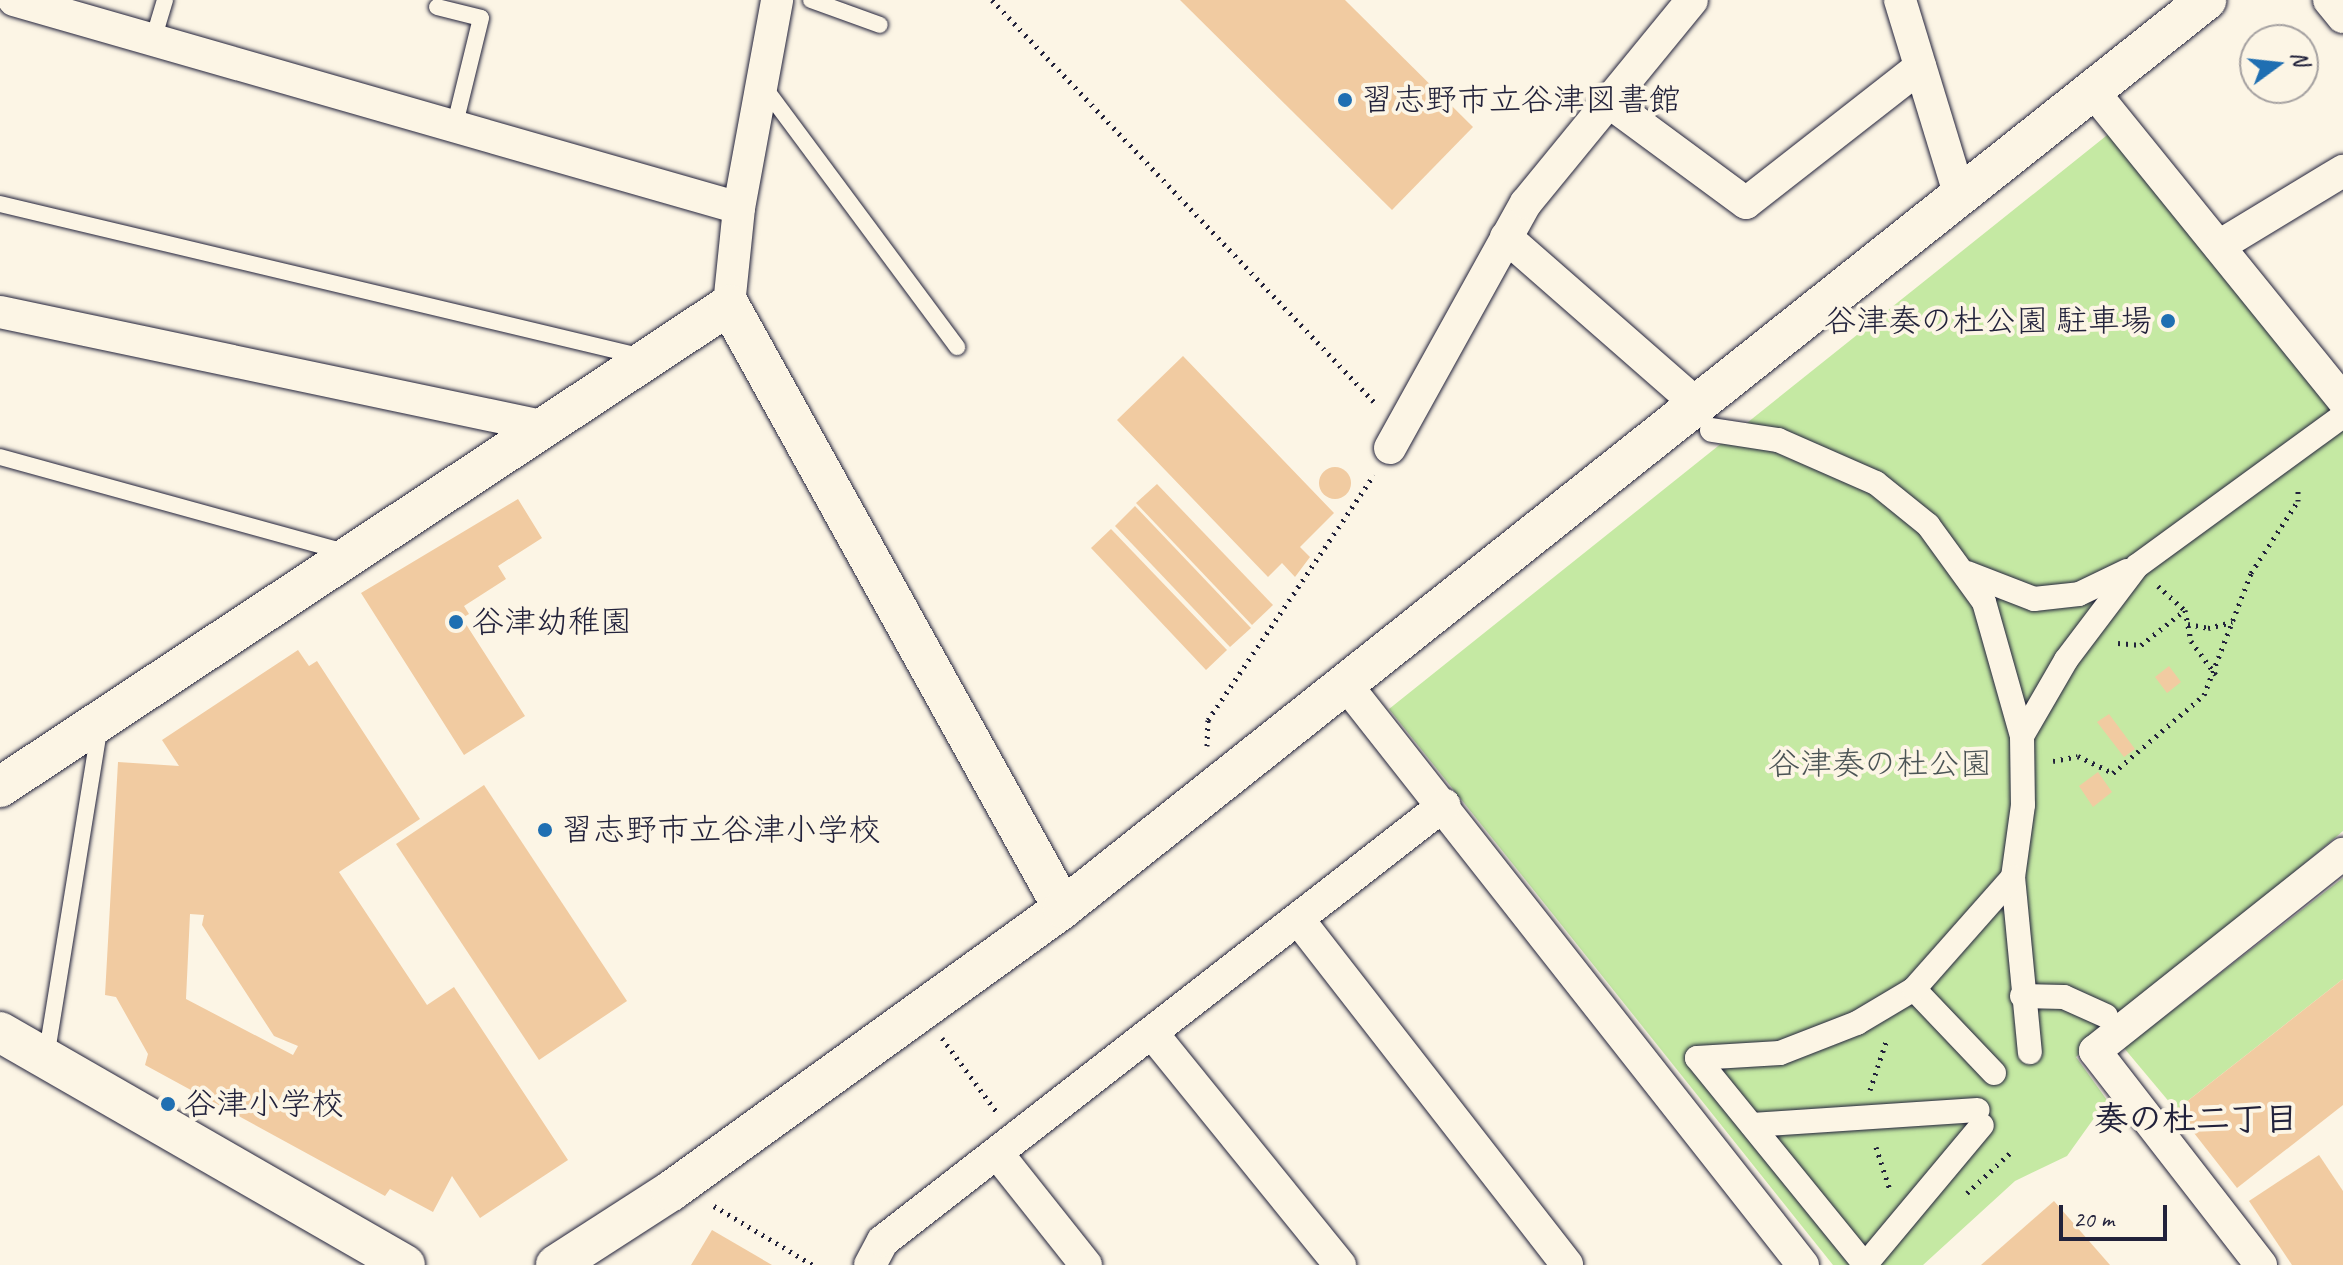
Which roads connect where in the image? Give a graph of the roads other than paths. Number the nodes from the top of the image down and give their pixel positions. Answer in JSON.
{"nodes":[{"id":1,"x":14,"y":0,"type":"edge"},
{"id":2,"x":165,"y":0,"type":"edge"},
{"id":3,"x":777,"y":0,"type":"edge"},
{"id":4,"x":811,"y":0,"type":"edge"},
{"id":5,"x":1692,"y":0,"type":"edge"},
{"id":6,"x":1900,"y":0,"type":"edge"},
{"id":7,"x":2206,"y":0,"type":"edge"},
{"id":8,"x":2329,"y":0,"type":"edge"},
{"id":9,"x":58,"y":6,"type":"edge"},
{"id":10,"x":437,"y":7,"type":"dead end"},
{"id":11,"x":2343,"y":17,"type":"edge"},
{"id":12,"x":880,"y":25,"type":"dead end"},
{"id":13,"x":153,"y":40,"type":"junction"},
{"id":14,"x":1920,"y":67,"type":"junction"},
{"id":15,"x":764,"y":87,"type":"junction"},
{"id":16,"x":2092,"y":90,"type":"junction"},
{"id":17,"x":1609,"y":102,"type":"junction"},
{"id":18,"x":455,"y":124,"type":"junction"},
{"id":19,"x":2343,"y":171,"type":"edge"},
{"id":20,"x":1960,"y":196,"type":"junction"},
{"id":21,"x":0,"y":204,"type":"edge"},
{"id":22,"x":739,"y":208,"type":"junction"},
{"id":23,"x":1506,"y":237,"type":"junction"},
{"id":24,"x":2219,"y":246,"type":"junction"},
{"id":25,"x":729,"y":305,"type":"junction"},
{"id":26,"x":0,"y":312,"type":"edge"},
{"id":27,"x":957,"y":347,"type":"dead end"},
{"id":28,"x":649,"y":358,"type":"junction"},
{"id":29,"x":2343,"y":400,"type":"edge"},
{"id":30,"x":2343,"y":416,"type":"edge"},
{"id":31,"x":1705,"y":417,"type":"junction"},
{"id":32,"x":546,"y":427,"type":"junction"},
{"id":33,"x":1396,"y":439,"type":"road end"},
{"id":34,"x":0,"y":457,"type":"edge"},
{"id":35,"x":353,"y":554,"type":"junction"},
{"id":36,"x":2137,"y":566,"type":"junction"},
{"id":37,"x":1967,"y":573,"type":"junction"},
{"id":38,"x":1344,"y":682,"type":"junction"},
{"id":39,"x":100,"y":720,"type":"junction"},
{"id":40,"x":2022,"y":736,"type":"junction"},
{"id":41,"x":0,"y":787,"type":"edge"},
{"id":42,"x":1444,"y":805,"type":"junction"},
{"id":43,"x":2343,"y":854,"type":"edge"},
{"id":44,"x":2013,"y":877,"type":"junction"},
{"id":45,"x":1063,"y":908,"type":"junction"},
{"id":46,"x":1298,"y":919,"type":"junction"},
{"id":47,"x":1914,"y":989,"type":"junction"},
{"id":48,"x":2022,"y":996,"type":"junction"},
{"id":49,"x":2106,"y":1016,"type":"dead end"},
{"id":50,"x":0,"y":1032,"type":"edge"},
{"id":51,"x":1152,"y":1033,"type":"junction"},
{"id":52,"x":2030,"y":1052,"type":"dead end"},
{"id":53,"x":46,"y":1059,"type":"junction"},
{"id":54,"x":1994,"y":1073,"type":"dead end"},
{"id":55,"x":1752,"y":1125,"type":"junction"},
{"id":56,"x":1006,"y":1145,"type":"junction"},
{"id":57,"x":1561,"y":1262,"type":"edge"},
{"id":58,"x":405,"y":1265,"type":"edge"},
{"id":59,"x":556,"y":1265,"type":"edge"},
{"id":60,"x":870,"y":1265,"type":"edge"},
{"id":61,"x":1086,"y":1265,"type":"edge"},
{"id":62,"x":1340,"y":1265,"type":"edge"},
{"id":63,"x":1803,"y":1265,"type":"edge"},
{"id":64,"x":2261,"y":1265,"type":"edge"}],
"edges":[{"from":1,"to":9,"type":"street"},
{"from":2,"to":13,"type":"lane"},
{"from":3,"to":15,"type":"street"},
{"from":4,"to":12,"type":"lane"},
{"from":5,"to":17,"type":"street"},
{"from":6,"to":14,"type":"street"},
{"from":7,"to":16,"type":"street"},
{"from":8,"to":11,"type":"street"},
{"from":9,"to":13,"type":"street"},
{"from":10,"to":18,"type":"lane"},
{"from":13,"to":18,"type":"street"},
{"from":14,"to":17,"type":"street"},
{"from":14,"to":20,"type":"street"},
{"from":15,"to":22,"type":"street"},
{"from":15,"to":27,"type":"lane"},
{"from":16,"to":20,"type":"street"},
{"from":16,"to":24,"type":"street"},
{"from":17,"to":23,"type":"street"},
{"from":18,"to":22,"type":"street"},
{"from":19,"to":24,"type":"street"},
{"from":20,"to":31,"type":"street"},
{"from":21,"to":28,"type":"lane"},
{"from":22,"to":25,"type":"street"},
{"from":23,"to":31,"type":"street"},
{"from":23,"to":33,"type":"street"},
{"from":24,"to":29,"type":"street"},
{"from":25,"to":28,"type":"street"},
{"from":25,"to":45,"type":"street"},
{"from":26,"to":32,"type":"street"},
{"from":28,"to":32,"type":"street"},
{"from":30,"to":36,"type":"street"},
{"from":31,"to":37,"type":"street"},
{"from":31,"to":38,"type":"street"},
{"from":32,"to":35,"type":"street"},
{"from":34,"to":35,"type":"lane"},
{"from":35,"to":39,"type":"street"},
{"from":36,"to":37,"type":"street"},
{"from":36,"to":40,"type":"street"},
{"from":37,"to":40,"type":"street"},
{"from":38,"to":42,"type":"street"},
{"from":38,"to":45,"type":"street"},
{"from":39,"to":41,"type":"street"},
{"from":39,"to":53,"type":"lane"},
{"from":40,"to":44,"type":"street"},
{"from":42,"to":46,"type":"street"},
{"from":42,"to":63,"type":"street"},
{"from":43,"to":64,"type":"street"},
{"from":44,"to":47,"type":"street"},
{"from":44,"to":48,"type":"street"},
{"from":45,"to":59,"type":"street"},
{"from":46,"to":51,"type":"street"},
{"from":46,"to":57,"type":"street"},
{"from":47,"to":54,"type":"street"},
{"from":47,"to":55,"type":"street"},
{"from":48,"to":49,"type":"street"},
{"from":48,"to":52,"type":"street"},
{"from":50,"to":53,"type":"street"},
{"from":51,"to":56,"type":"street"},
{"from":51,"to":62,"type":"street"},
{"from":53,"to":58,"type":"street"},
{"from":55,"to":55,"type":"street"},
{"from":56,"to":60,"type":"street"},
{"from":56,"to":61,"type":"street"}]}
